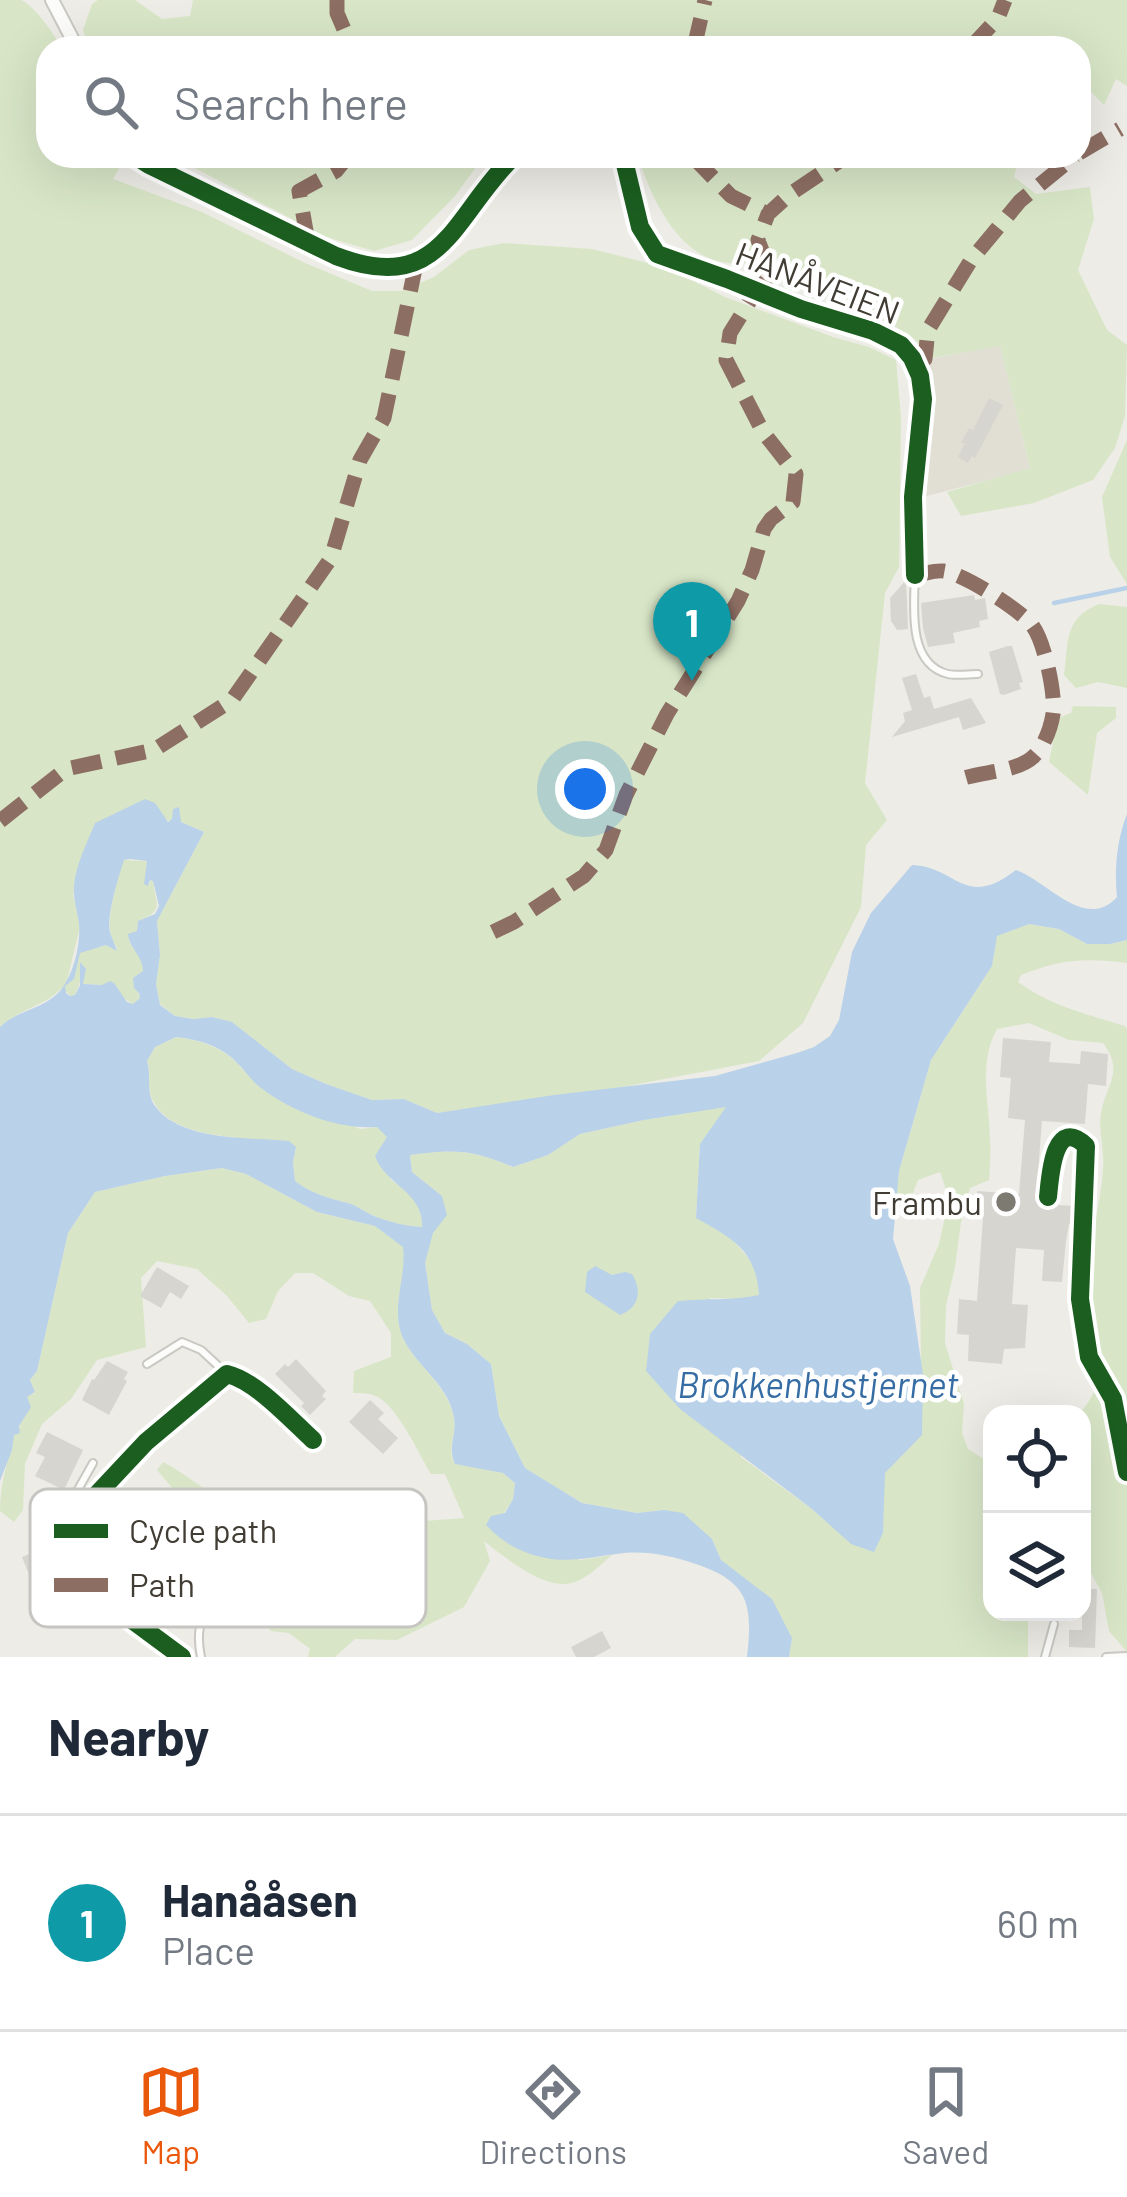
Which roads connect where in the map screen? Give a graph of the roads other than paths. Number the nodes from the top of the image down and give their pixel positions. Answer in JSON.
{"nodes":[{"id":1,"x":52,"y":0,"type":"edge"},
{"id":2,"x":71,"y":36,"type":"edge"},
{"id":3,"x":155,"y":168,"type":"edge"},
{"id":4,"x":504,"y":168,"type":"edge"},
{"id":5,"x":626,"y":168,"type":"edge"},
{"id":6,"x":915,"y":575,"type":"joint"},
{"id":7,"x":978,"y":674,"type":"dead end"},
{"id":8,"x":1048,"y":1197,"type":"dead end"},
{"id":9,"x":147,"y":1364,"type":"dead end"},
{"id":10,"x":227,"y":1374,"type":"junction"},
{"id":11,"x":313,"y":1439,"type":"dead end"},
{"id":12,"x":93,"y":1463,"type":"dead end"},
{"id":13,"x":1127,"y":1472,"type":"edge"},
{"id":14,"x":78,"y":1489,"type":"edge"},
{"id":15,"x":103,"y":1489,"type":"edge"},
{"id":16,"x":1054,"y":1624,"type":"dead end"},
{"id":17,"x":140,"y":1627,"type":"edge"},
{"id":18,"x":200,"y":1627,"type":"edge"},
{"id":19,"x":1127,"y":1656,"type":"edge"},
{"id":20,"x":182,"y":1657,"type":"edge"},
{"id":21,"x":200,"y":1657,"type":"edge"},
{"id":22,"x":1045,"y":1657,"type":"edge"},
{"id":23,"x":1106,"y":1657,"type":"edge"}],
"edges":[{"from":1,"to":2,"type":"street"},
{"from":3,"to":4,"type":"street"},
{"from":5,"to":6,"type":"street","name":"HANÅVEIEN"},
{"from":6,"to":7,"type":"lane"},
{"from":8,"to":13,"type":"street"},
{"from":9,"to":10,"type":"lane"},
{"from":10,"to":11,"type":"street"},
{"from":10,"to":15,"type":"street"},
{"from":12,"to":14,"type":"lane"},
{"from":16,"to":22,"type":"lane"},
{"from":17,"to":20,"type":"street"},
{"from":18,"to":21,"type":"lane"},
{"from":19,"to":23,"type":"lane"}]}
